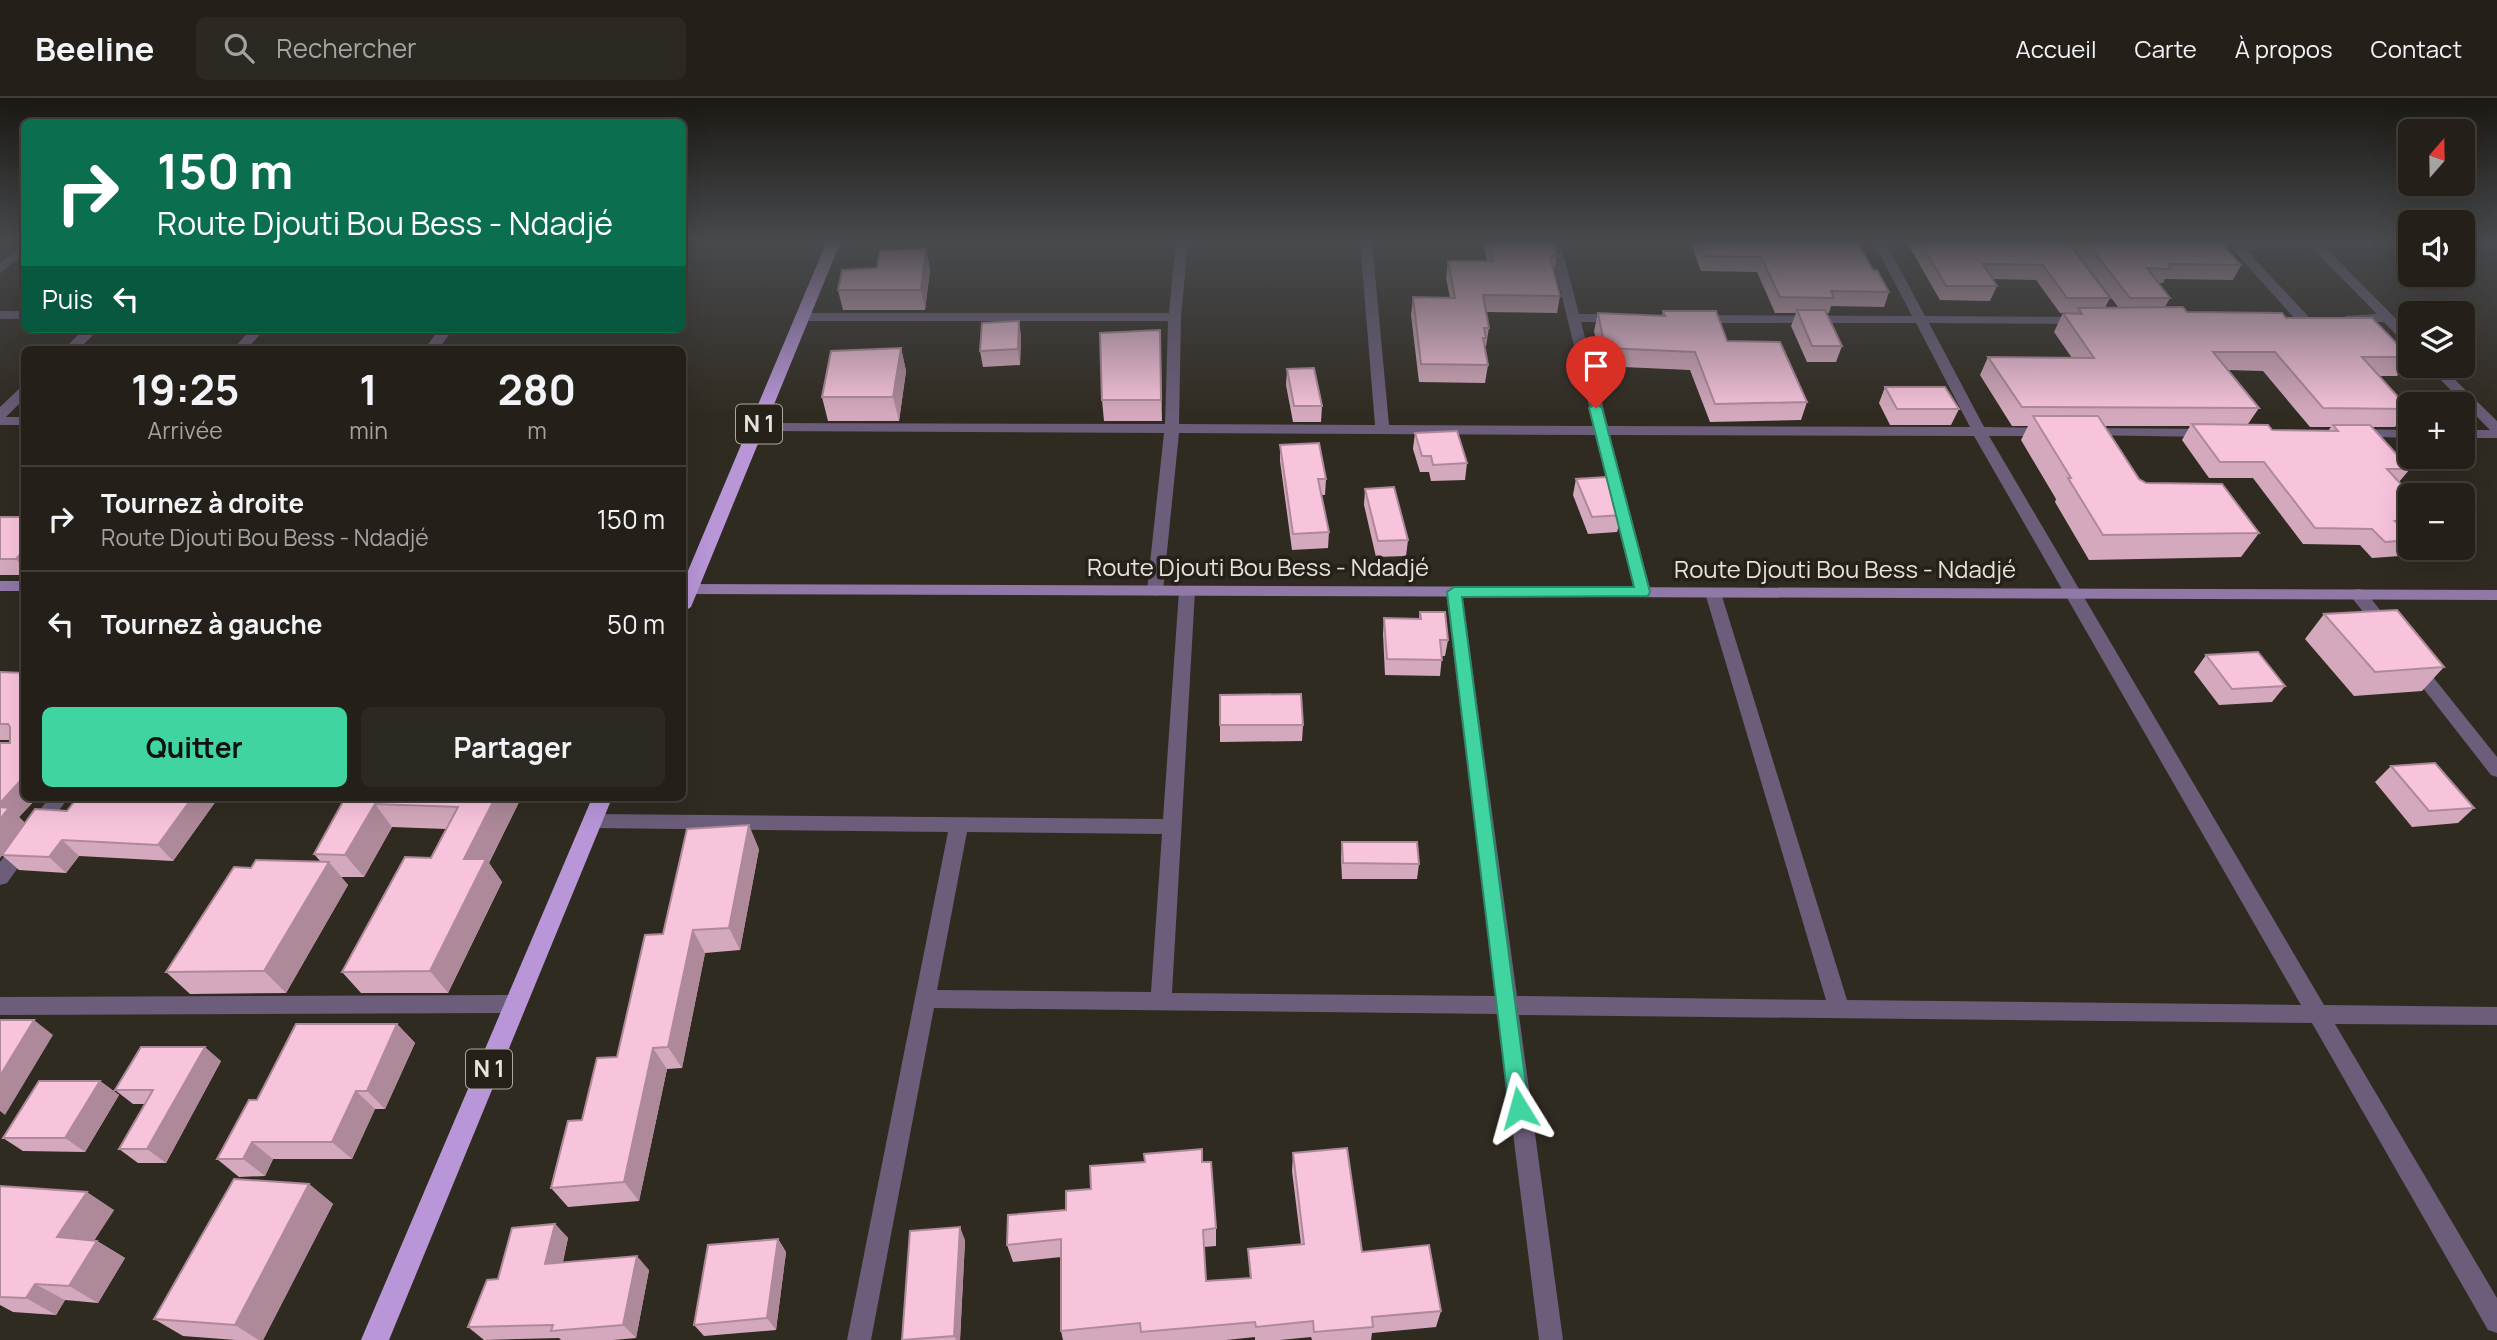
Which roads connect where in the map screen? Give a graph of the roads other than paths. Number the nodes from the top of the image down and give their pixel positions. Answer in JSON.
{"nodes":[{"id":1,"x":811,"y":299,"type":"edge"},
{"id":2,"x":1177,"y":299,"type":"edge"},
{"id":3,"x":1371,"y":299,"type":"edge"},
{"id":4,"x":1568,"y":299,"type":"edge"},
{"id":5,"x":1909,"y":299,"type":"edge"},
{"id":6,"x":2284,"y":299,"type":"edge"},
{"id":7,"x":2369,"y":299,"type":"edge"},
{"id":8,"x":0,"y":315,"type":"edge"},
{"id":9,"x":21,"y":315,"type":"edge"},
{"id":10,"x":804,"y":317,"type":"junction"},
{"id":11,"x":1175,"y":317,"type":"junction"},
{"id":12,"x":1573,"y":318,"type":"junction"},
{"id":13,"x":1628,"y":318,"type":"edge"},
{"id":14,"x":1684,"y":318,"type":"edge"},
{"id":15,"x":2388,"y":318,"type":"junction"},
{"id":16,"x":2303,"y":319,"type":"edge"},
{"id":17,"x":2340,"y":319,"type":"edge"},
{"id":18,"x":1920,"y":320,"type":"junction"},
{"id":19,"x":2092,"y":320,"type":"edge"},
{"id":20,"x":2398,"y":328,"type":"edge"},
{"id":21,"x":88,"y":333,"type":"edge"},
{"id":22,"x":254,"y":333,"type":"edge"},
{"id":23,"x":73,"y":346,"type":"edge"},
{"id":24,"x":243,"y":346,"type":"edge"},
{"id":25,"x":2445,"y":378,"type":"edge"},
{"id":26,"x":21,"y":395,"type":"edge"},
{"id":27,"x":0,"y":415,"type":"edge"},
{"id":28,"x":0,"y":421,"type":"edge"},
{"id":29,"x":21,"y":421,"type":"edge"},
{"id":30,"x":758,"y":427,"type":"junction"},
{"id":31,"x":1172,"y":428,"type":"junction"},
{"id":32,"x":1382,"y":429,"type":"junction"},
{"id":33,"x":1601,"y":430,"type":"junction"},
{"id":34,"x":1979,"y":432,"type":"junction"},
{"id":35,"x":2497,"y":432,"type":"edge"},
{"id":36,"x":2229,"y":433,"type":"edge"},
{"id":37,"x":2340,"y":433,"type":"edge"},
{"id":38,"x":2398,"y":433,"type":"edge"},
{"id":39,"x":2475,"y":433,"type":"edge"},
{"id":40,"x":0,"y":586,"type":"edge"},
{"id":41,"x":21,"y":586,"type":"edge"},
{"id":42,"x":686,"y":590,"type":"edge"},
{"id":43,"x":1155,"y":590,"type":"junction"},
{"id":44,"x":1187,"y":591,"type":"junction"},
{"id":45,"x":1454,"y":592,"type":"junction"},
{"id":46,"x":1643,"y":592,"type":"junction"},
{"id":47,"x":1713,"y":593,"type":"junction"},
{"id":48,"x":2074,"y":594,"type":"junction"},
{"id":49,"x":2358,"y":594,"type":"junction"},
{"id":50,"x":2497,"y":595,"type":"edge"},
{"id":51,"x":2497,"y":770,"type":"edge"},
{"id":52,"x":57,"y":801,"type":"edge"},
{"id":53,"x":602,"y":801,"type":"edge"},
{"id":54,"x":593,"y":821,"type":"junction"},
{"id":55,"x":959,"y":824,"type":"junction"},
{"id":56,"x":1173,"y":827,"type":"junction"},
{"id":57,"x":0,"y":877,"type":"edge"},
{"id":58,"x":923,"y":999,"type":"junction"},
{"id":59,"x":1161,"y":1002,"type":"junction"},
{"id":60,"x":516,"y":1004,"type":"junction"},
{"id":61,"x":0,"y":1006,"type":"edge"},
{"id":62,"x":1505,"y":1006,"type":"junction"},
{"id":63,"x":1839,"y":1009,"type":"junction"},
{"id":64,"x":2316,"y":1014,"type":"junction"},
{"id":65,"x":2497,"y":1016,"type":"edge"},
{"id":66,"x":2497,"y":1321,"type":"edge"},
{"id":67,"x":375,"y":1340,"type":"edge"},
{"id":68,"x":859,"y":1340,"type":"edge"},
{"id":69,"x":1551,"y":1340,"type":"edge"}],
"edges":[{"from":1,"to":10,"type":"highway","number":"N 1"},
{"from":2,"to":11,"type":"street"},
{"from":3,"to":32,"type":"street"},
{"from":4,"to":12,"type":"street"},
{"from":5,"to":18,"type":"street"},
{"from":6,"to":16,"type":"street"},
{"from":7,"to":15,"type":"street"},
{"from":8,"to":9,"type":"street"},
{"from":10,"to":11,"type":"street"},
{"from":10,"to":30,"type":"highway","number":"N 1"},
{"from":11,"to":31,"type":"street"},
{"from":12,"to":13,"type":"street"},
{"from":12,"to":33,"type":"street"},
{"from":14,"to":18,"type":"street"},
{"from":15,"to":17,"type":"street"},
{"from":15,"to":20,"type":"street"},
{"from":18,"to":19,"type":"street"},
{"from":18,"to":34,"type":"street"},
{"from":21,"to":23,"type":"street"},
{"from":22,"to":24,"type":"street"},
{"from":25,"to":35,"type":"street"},
{"from":26,"to":27,"type":"street"},
{"from":28,"to":29,"type":"street"},
{"from":30,"to":31,"type":"street"},
{"from":30,"to":42,"type":"highway","number":"N 1"},
{"from":31,"to":32,"type":"street"},
{"from":31,"to":43,"type":"street"},
{"from":32,"to":33,"type":"street"},
{"from":33,"to":34,"type":"street"},
{"from":33,"to":46,"type":"street"},
{"from":34,"to":36,"type":"street"},
{"from":34,"to":48,"type":"street"},
{"from":35,"to":39,"type":"street"},
{"from":37,"to":38,"type":"street"},
{"from":40,"to":41,"type":"main road"},
{"from":42,"to":43,"type":"main road","name":"Route Djouti Bou Bess - Ndadjé"},
{"from":43,"to":44,"type":"main road","name":"Route Djouti Bou Bess - Ndadjé"},
{"from":44,"to":45,"type":"main road","name":"Route Djouti Bou Bess - Ndadjé"},
{"from":44,"to":56,"type":"street"},
{"from":45,"to":46,"type":"main road","name":"Route Djouti Bou Bess - Ndadjé"},
{"from":45,"to":62,"type":"street"},
{"from":46,"to":47,"type":"main road","name":"Route Djouti Bou Bess - Ndadjé"},
{"from":47,"to":48,"type":"main road","name":"Route Djouti Bou Bess - Ndadjé"},
{"from":47,"to":63,"type":"street"},
{"from":48,"to":49,"type":"main road","name":"Route Djouti Bou Bess - Ndadjé"},
{"from":48,"to":64,"type":"street"},
{"from":49,"to":50,"type":"main road","name":"Route Djouti Bou Bess - Ndadjé"},
{"from":49,"to":51,"type":"street"},
{"from":52,"to":57,"type":"street"},
{"from":53,"to":54,"type":"highway","number":"N 1"},
{"from":54,"to":55,"type":"street"},
{"from":54,"to":60,"type":"highway","number":"N 1"},
{"from":55,"to":56,"type":"street"},
{"from":55,"to":58,"type":"street"},
{"from":56,"to":59,"type":"street"},
{"from":58,"to":59,"type":"street"},
{"from":58,"to":68,"type":"street"},
{"from":59,"to":62,"type":"street"},
{"from":60,"to":61,"type":"street"},
{"from":60,"to":67,"type":"highway","number":"N 1"},
{"from":62,"to":63,"type":"street"},
{"from":62,"to":69,"type":"street"},
{"from":63,"to":64,"type":"street"},
{"from":64,"to":65,"type":"street"},
{"from":64,"to":66,"type":"street"}]}
